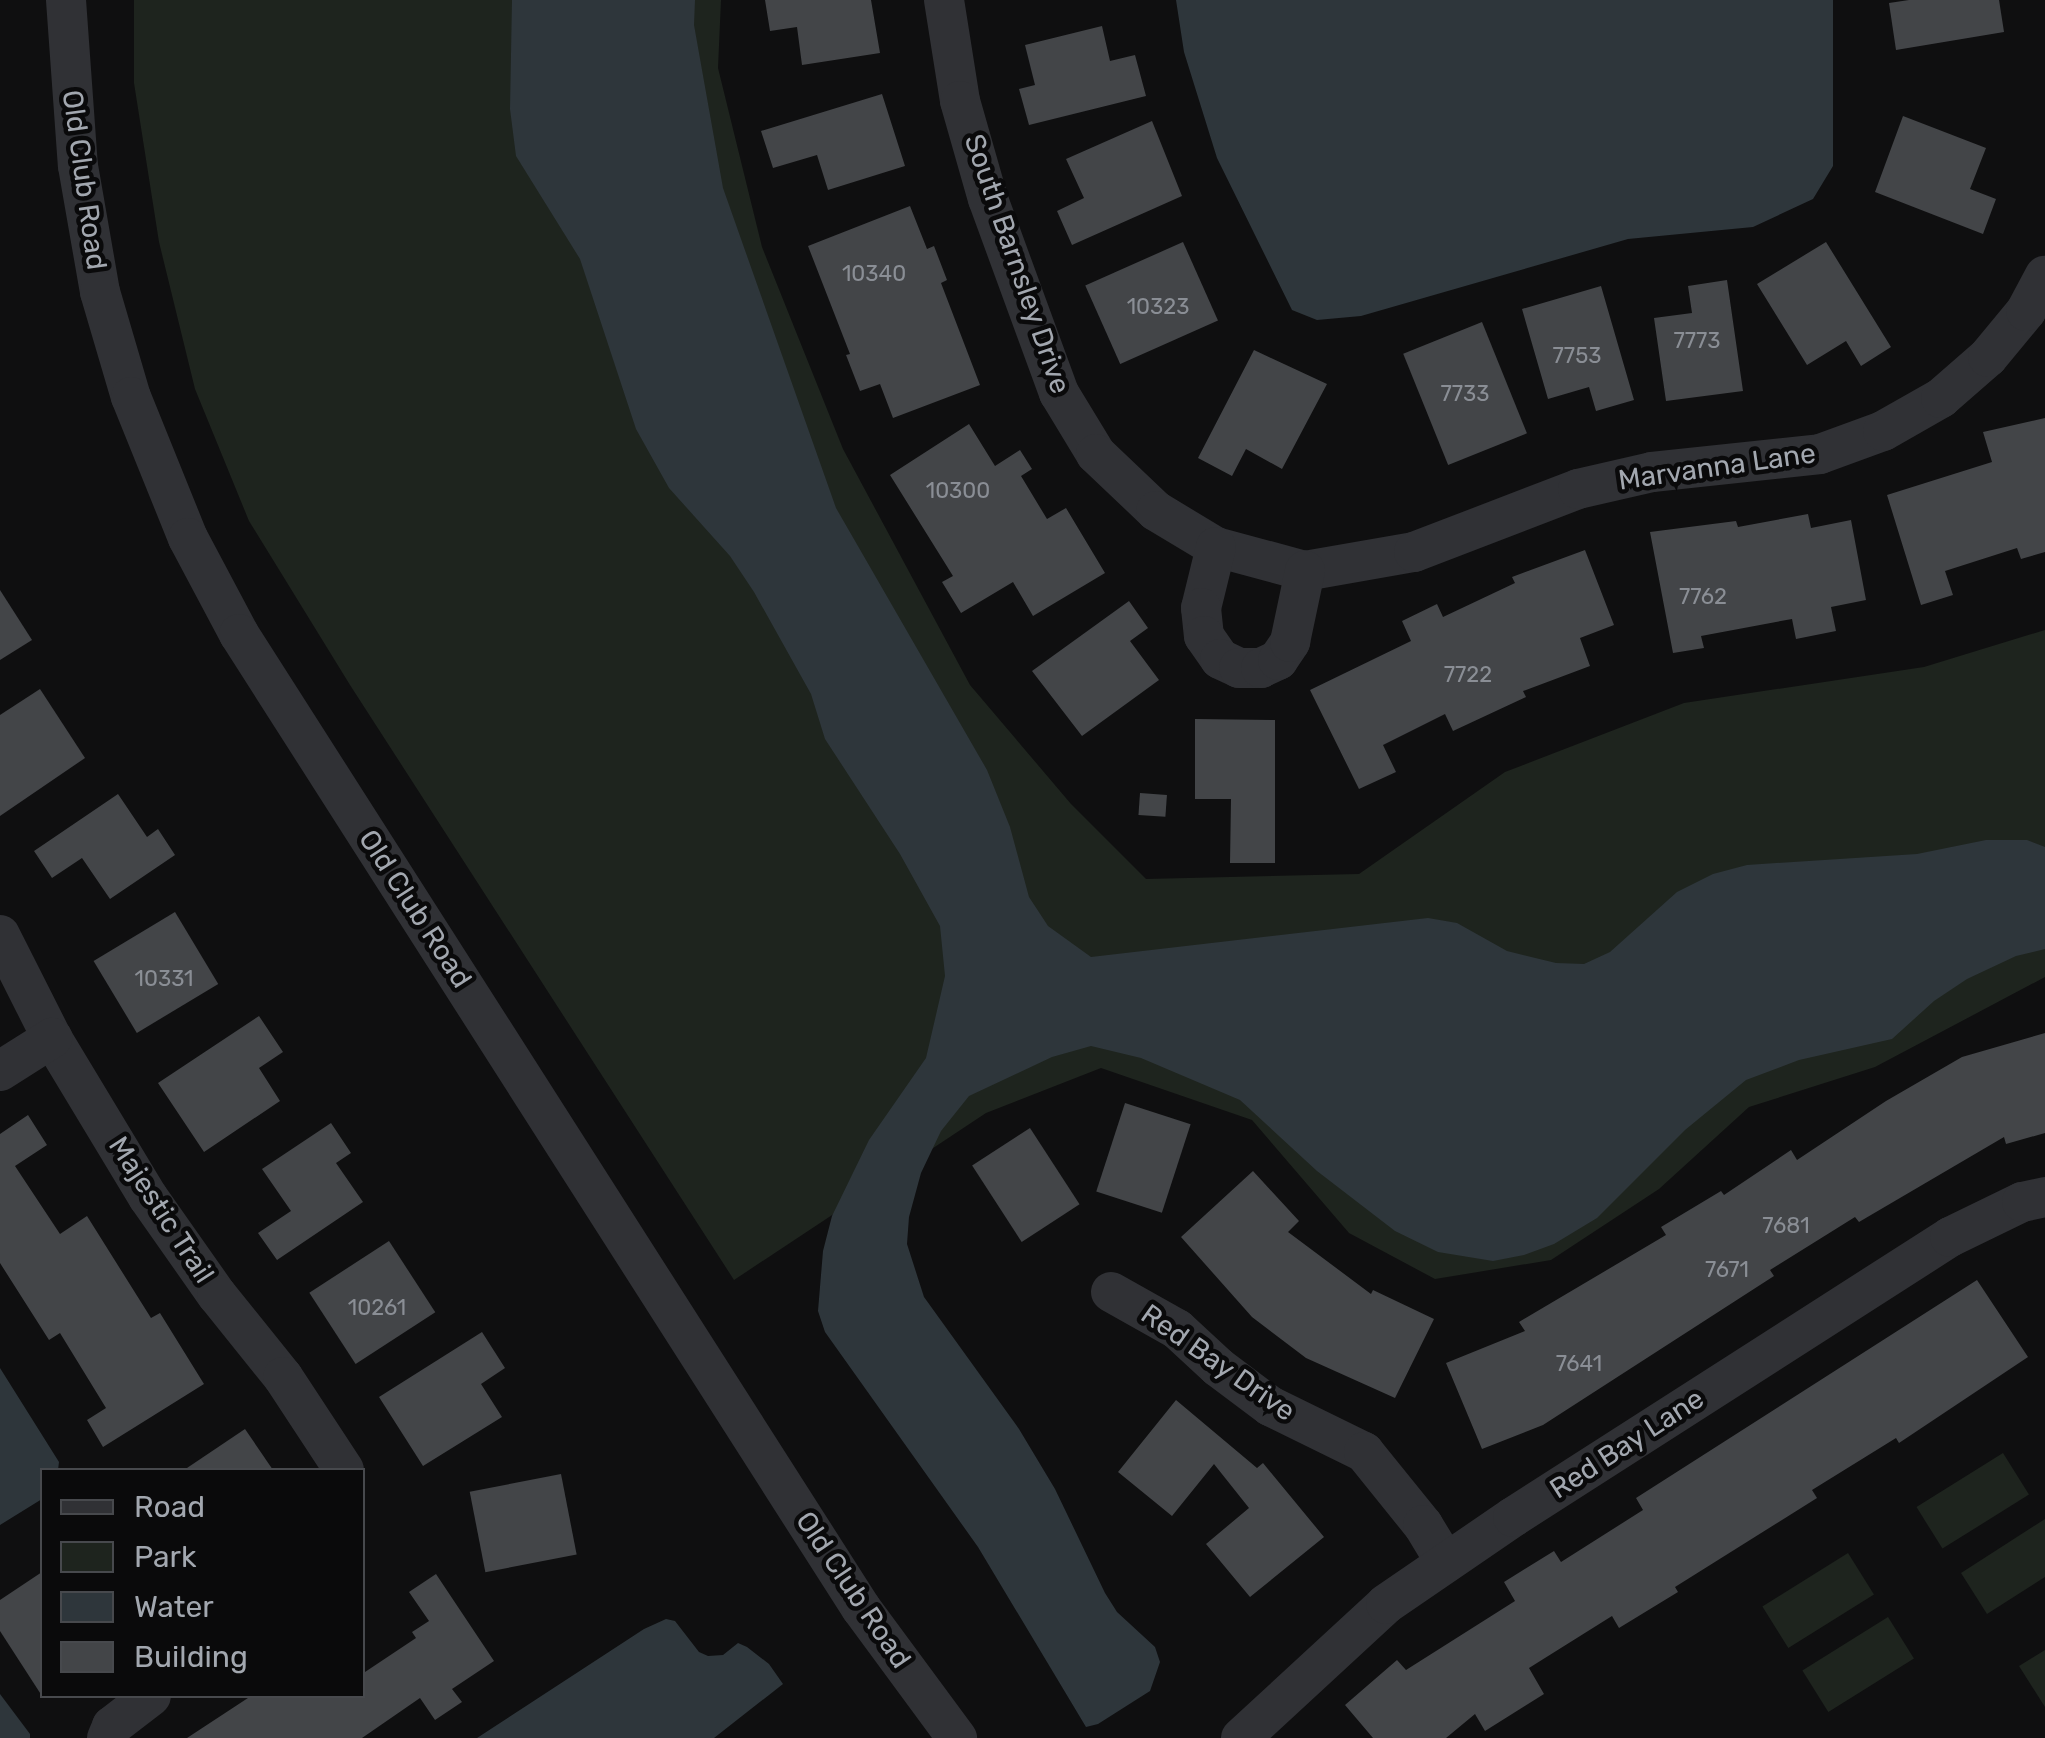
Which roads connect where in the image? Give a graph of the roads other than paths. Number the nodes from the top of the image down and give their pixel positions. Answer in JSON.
{"nodes":[{"id":1,"x":66,"y":0,"type":"edge"},
{"id":2,"x":944,"y":0,"type":"edge"},
{"id":3,"x":2045,"y":276,"type":"edge"},
{"id":4,"x":1216,"y":547,"type":"junction"},
{"id":5,"x":1305,"y":571,"type":"junction"},
{"id":6,"x":0,"y":935,"type":"edge"},
{"id":7,"x":52,"y":1038,"type":"junction"},
{"id":8,"x":0,"y":1071,"type":"edge"},
{"id":9,"x":2045,"y":1197,"type":"edge"},
{"id":10,"x":1111,"y":1292,"type":"dead end"},
{"id":11,"x":343,"y":1468,"type":"edge"},
{"id":12,"x":1446,"y":1563,"type":"junction"},
{"id":13,"x":148,"y":1698,"type":"edge"},
{"id":14,"x":107,"y":1738,"type":"edge"},
{"id":15,"x":957,"y":1738,"type":"edge"},
{"id":16,"x":1241,"y":1738,"type":"edge"}],
"edges":[{"from":1,"to":15,"type":"street","name":"Old Club Road"},
{"from":2,"to":4,"type":"street","name":"South Barnsley Drive"},
{"from":3,"to":5,"type":"street","name":"Marvanna Lane"},
{"from":4,"to":5,"type":"street","name":"Marvanna Lane"},
{"from":4,"to":5,"type":"street"},
{"from":6,"to":7,"type":"street","name":"Majestic Trail"},
{"from":7,"to":8,"type":"street"},
{"from":7,"to":11,"type":"street","name":"Majestic Trail"},
{"from":9,"to":12,"type":"street","name":"Red Bay Lane"},
{"from":10,"to":12,"type":"street","name":"Red Bay Drive"},
{"from":12,"to":16,"type":"street","name":"Red Bay Lane"},
{"from":13,"to":14,"type":"street"}]}
